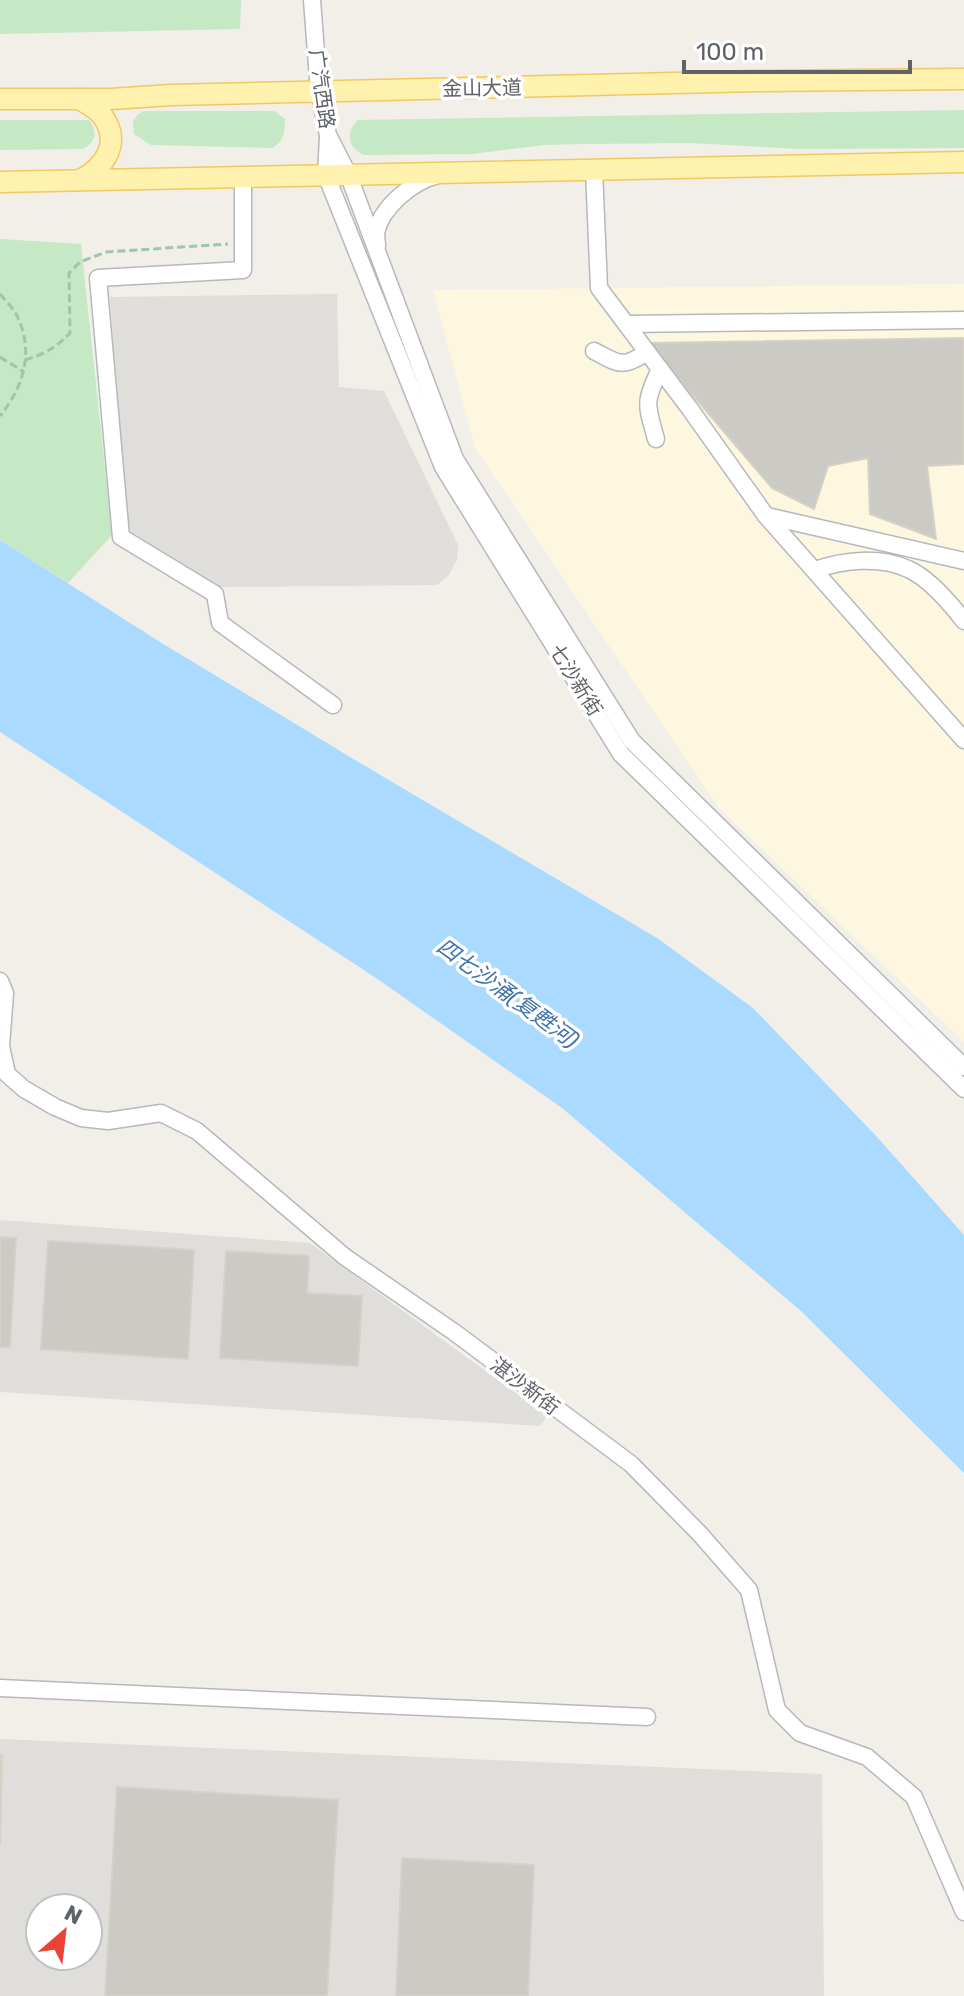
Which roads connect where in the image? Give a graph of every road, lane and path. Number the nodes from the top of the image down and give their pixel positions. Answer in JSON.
{"nodes":[{"id":1,"x":312,"y":0,"type":"edge"},
{"id":2,"x":964,"y":79,"type":"edge"},
{"id":3,"x":319,"y":92,"type":"junction"},
{"id":4,"x":0,"y":99,"type":"edge"},
{"id":5,"x":79,"y":99,"type":"junction"},
{"id":6,"x":328,"y":135,"type":"junction"},
{"id":7,"x":964,"y":162,"type":"edge"},
{"id":8,"x":594,"y":170,"type":"junction"},
{"id":9,"x":450,"y":172,"type":"junction"},
{"id":10,"x":348,"y":174,"type":"junction"},
{"id":11,"x":326,"y":175,"type":"junction"},
{"id":12,"x":243,"y":177,"type":"junction"},
{"id":13,"x":80,"y":180,"type":"junction"},
{"id":14,"x":0,"y":182,"type":"edge"},
{"id":15,"x":377,"y":252,"type":"junction"},
{"id":16,"x":0,"y":294,"type":"edge"},
{"id":17,"x":964,"y":320,"type":"edge"},
{"id":18,"x":626,"y":324,"type":"junction"},
{"id":19,"x":594,"y":351,"type":"dead end"},
{"id":20,"x":647,"y":352,"type":"junction"},
{"id":21,"x":0,"y":357,"type":"edge"},
{"id":22,"x":660,"y":369,"type":"junction"},
{"id":23,"x":24,"y":373,"type":"junction"},
{"id":24,"x":0,"y":416,"type":"edge"},
{"id":25,"x":656,"y":439,"type":"dead end"},
{"id":26,"x":766,"y":516,"type":"junction"},
{"id":27,"x":964,"y":561,"type":"edge"},
{"id":28,"x":815,"y":570,"type":"junction"},
{"id":29,"x":964,"y":621,"type":"edge"},
{"id":30,"x":333,"y":705,"type":"dead end"},
{"id":31,"x":964,"y":740,"type":"edge"},
{"id":32,"x":0,"y":981,"type":"edge"},
{"id":33,"x":964,"y":1067,"type":"edge"},
{"id":34,"x":964,"y":1089,"type":"edge"},
{"id":35,"x":0,"y":1688,"type":"edge"},
{"id":36,"x":647,"y":1717,"type":"dead end"},
{"id":37,"x":964,"y":1912,"type":"edge"}],
"edges":[{"from":1,"to":3,"type":"street","name":"广汽西路"},
{"from":2,"to":3,"type":"main road","name":"金山大道"},
{"from":3,"to":5,"type":"main road","name":"金山大道"},
{"from":3,"to":6,"type":"street","name":"广汽西路"},
{"from":4,"to":5,"type":"main road","name":"金山大道"},
{"from":5,"to":13,"type":"main road"},
{"from":6,"to":10,"type":"street","name":"广汽西路"},
{"from":6,"to":11,"type":"street"},
{"from":7,"to":8,"type":"main road"},
{"from":8,"to":9,"type":"main road"},
{"from":8,"to":18,"type":"street"},
{"from":9,"to":10,"type":"main road"},
{"from":9,"to":15,"type":"street"},
{"from":10,"to":11,"type":"main road"},
{"from":10,"to":15,"type":"street","name":"七沙新街"},
{"from":11,"to":12,"type":"main road"},
{"from":11,"to":34,"type":"street","name":"七沙新街"},
{"from":12,"to":13,"type":"main road"},
{"from":12,"to":30,"type":"street"},
{"from":13,"to":14,"type":"main road"},
{"from":15,"to":33,"type":"street","name":"七沙新街"},
{"from":16,"to":23,"type":"path"},
{"from":17,"to":18,"type":"street"},
{"from":18,"to":20,"type":"street"},
{"from":19,"to":20,"type":"street"},
{"from":20,"to":22,"type":"street"},
{"from":21,"to":23,"type":"path"},
{"from":22,"to":25,"type":"street"},
{"from":22,"to":26,"type":"street"},
{"from":23,"to":24,"type":"path"},
{"from":26,"to":27,"type":"street"},
{"from":26,"to":28,"type":"street"},
{"from":28,"to":29,"type":"street"},
{"from":28,"to":31,"type":"street"},
{"from":32,"to":37,"type":"street","name":"湛沙新街"},
{"from":35,"to":36,"type":"street"}]}
